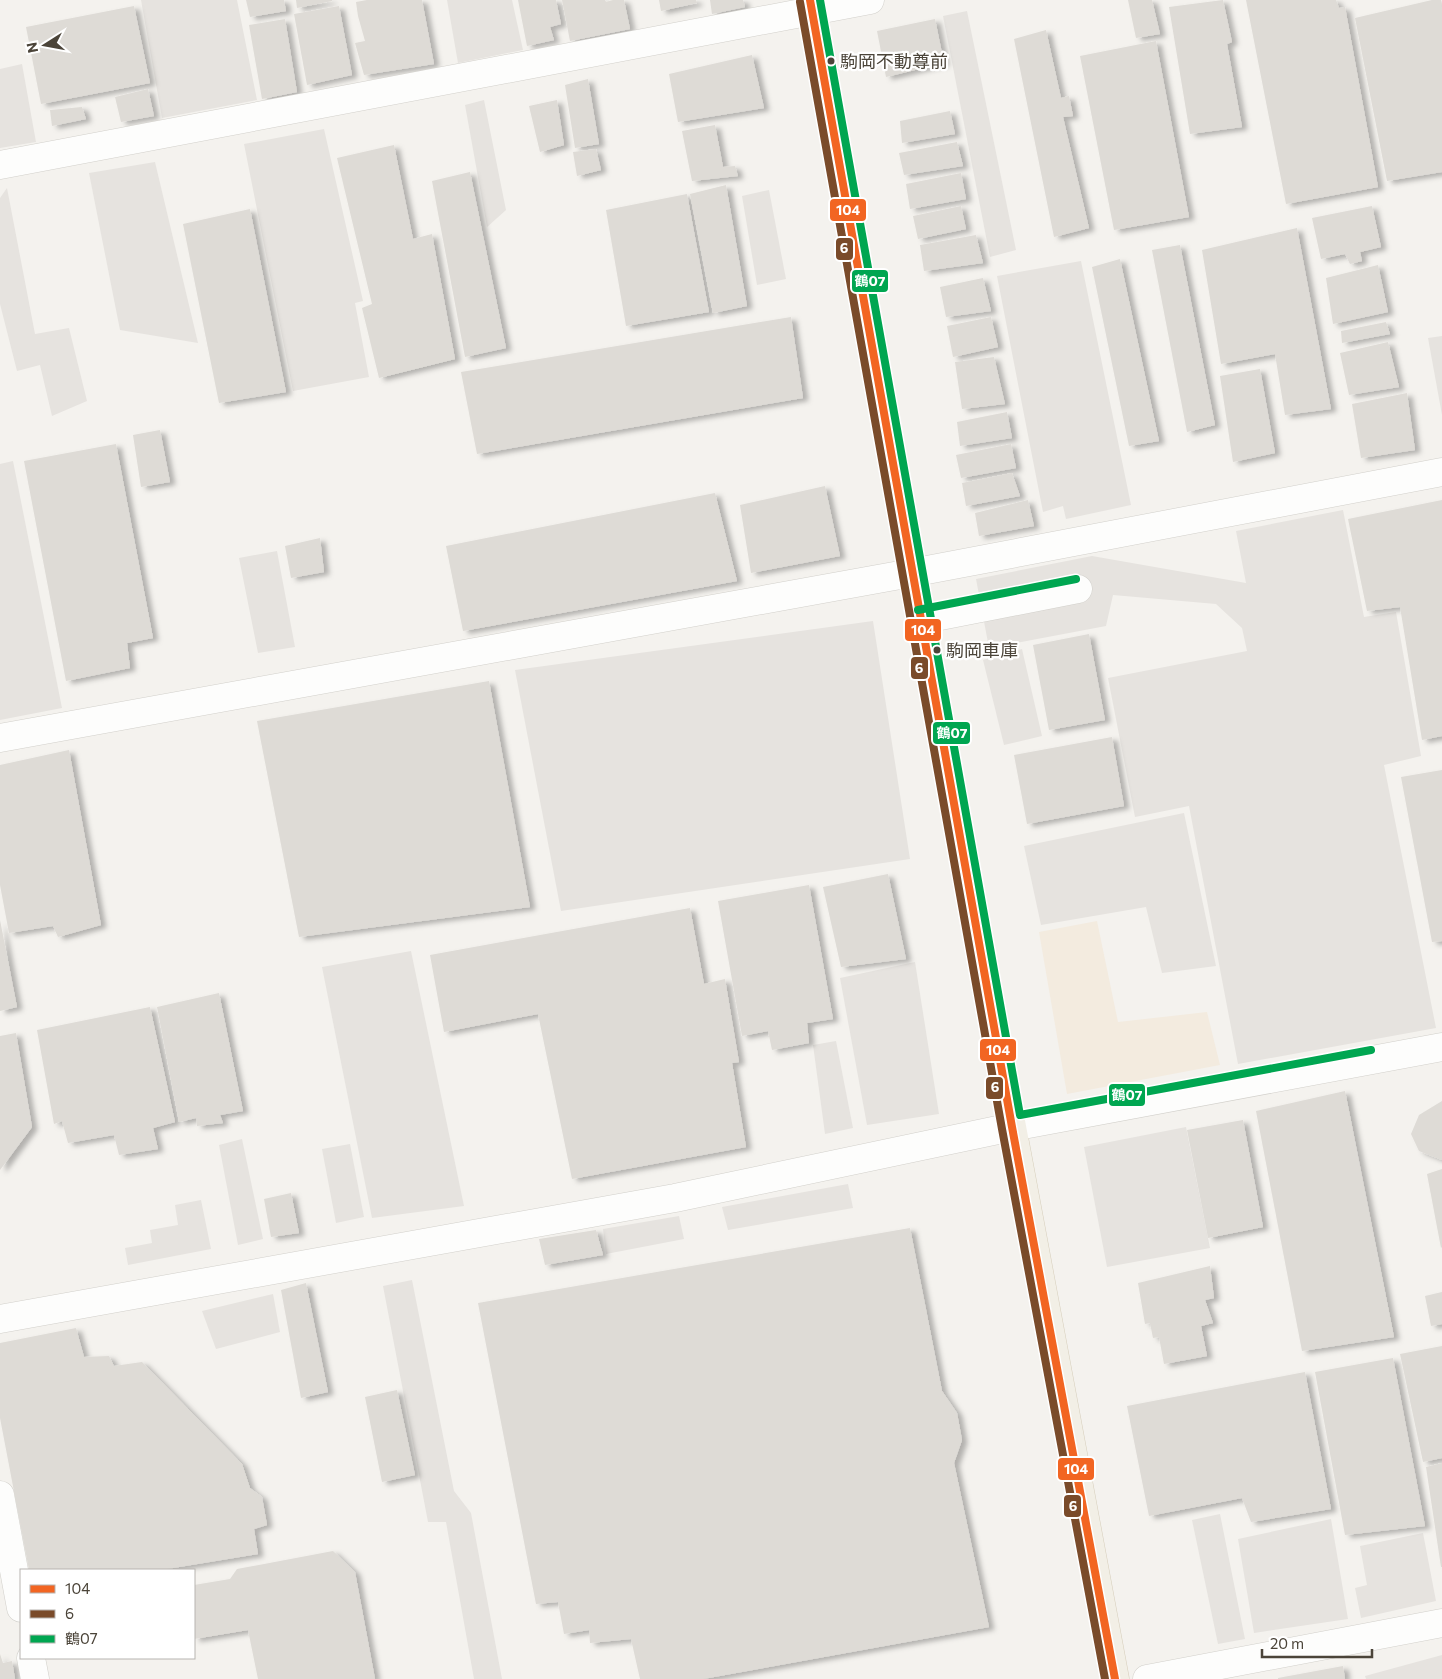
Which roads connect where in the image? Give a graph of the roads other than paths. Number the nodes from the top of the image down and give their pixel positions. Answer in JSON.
{"nodes":[{"id":1,"x":870,"y":0,"type":"edge"},
{"id":2,"x":811,"y":5,"type":"edge"},
{"id":3,"x":0,"y":165,"type":"edge"},
{"id":4,"x":1442,"y":472,"type":"edge"},
{"id":5,"x":911,"y":573,"type":"junction"},
{"id":6,"x":1078,"y":589,"type":"dead end"},
{"id":7,"x":920,"y":620,"type":"junction"},
{"id":8,"x":0,"y":738,"type":"edge"},
{"id":9,"x":1442,"y":1047,"type":"edge"},
{"id":10,"x":1012,"y":1128,"type":"junction"},
{"id":11,"x":0,"y":1318,"type":"edge"},
{"id":12,"x":0,"y":1495,"type":"edge"},
{"id":13,"x":20,"y":1603,"type":"edge"},
{"id":14,"x":1442,"y":1623,"type":"edge"},
{"id":15,"x":31,"y":1659,"type":"edge"},
{"id":16,"x":35,"y":1679,"type":"edge"},
{"id":17,"x":1115,"y":1679,"type":"edge"},
{"id":18,"x":1147,"y":1679,"type":"edge"}],
"edges":[{"from":1,"to":2,"type":"street"},
{"from":2,"to":3,"type":"street"},
{"from":2,"to":5,"type":"main road"},
{"from":4,"to":5,"type":"street"},
{"from":5,"to":7,"type":"main road"},
{"from":5,"to":8,"type":"street"},
{"from":6,"to":7,"type":"street"},
{"from":7,"to":10,"type":"main road"},
{"from":9,"to":10,"type":"street"},
{"from":10,"to":11,"type":"street"},
{"from":10,"to":17,"type":"main road"},
{"from":12,"to":13,"type":"street"},
{"from":14,"to":18,"type":"street"},
{"from":15,"to":16,"type":"street"}]}
